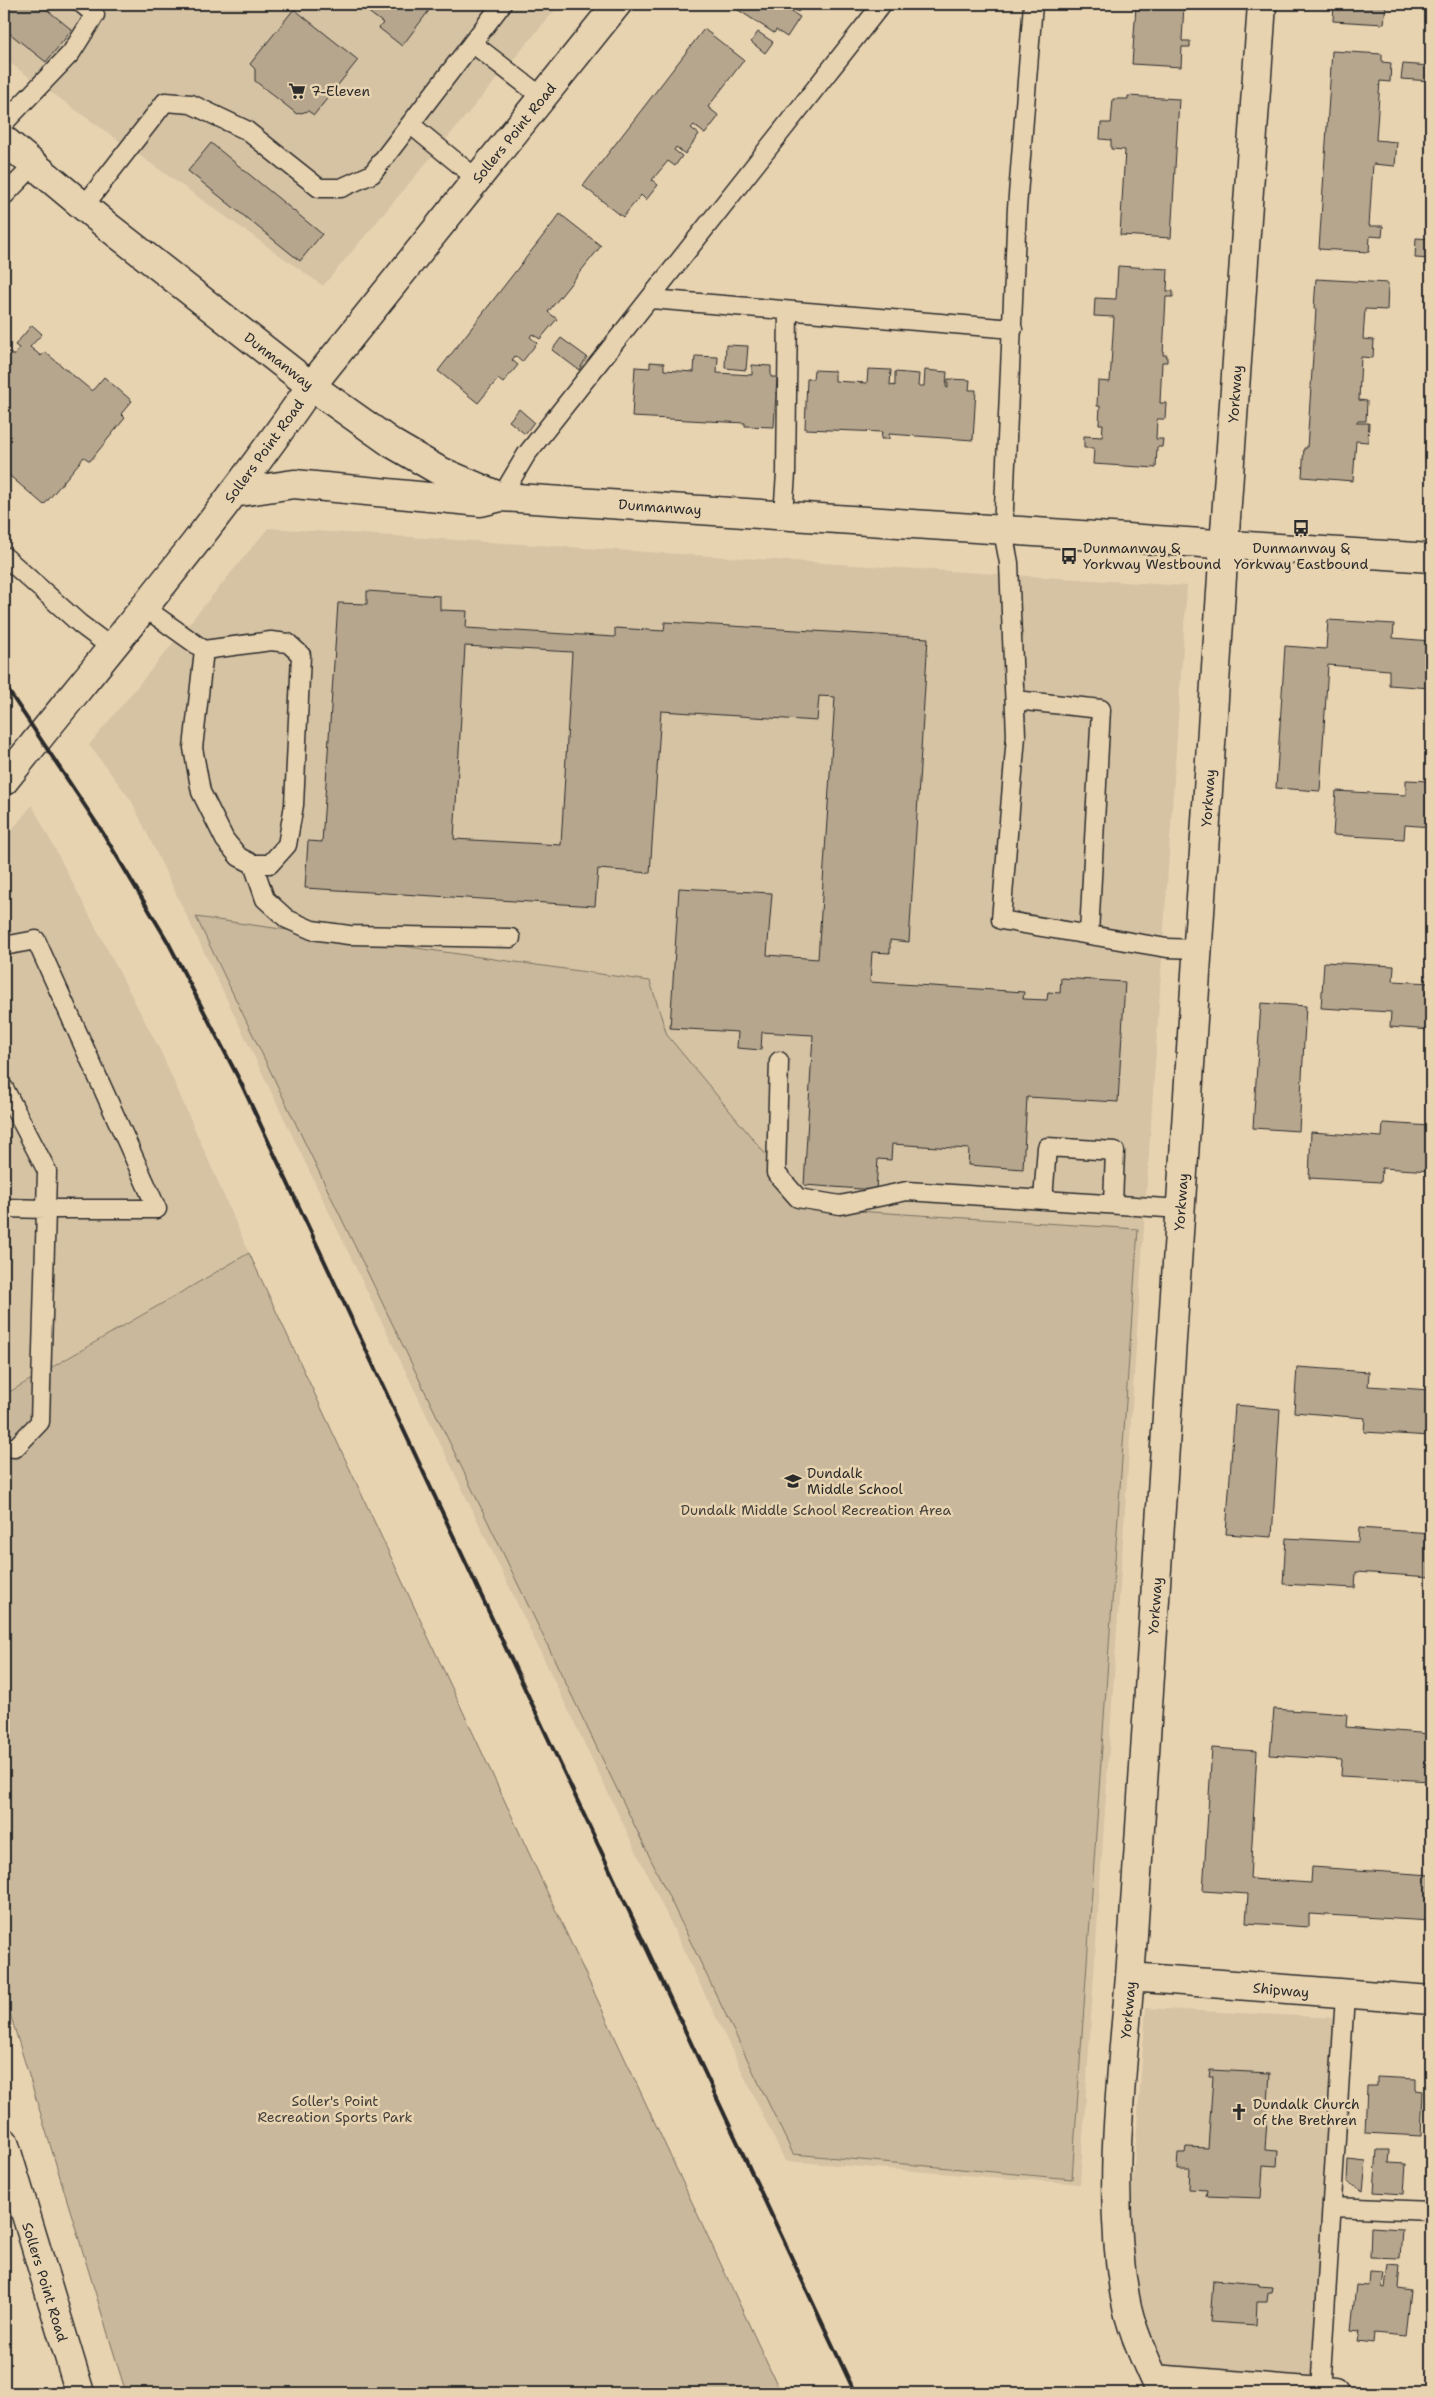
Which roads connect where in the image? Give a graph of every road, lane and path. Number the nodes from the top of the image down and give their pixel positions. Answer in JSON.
{"nodes":[{"id":1,"x":82,"y":4,"type":"edge"},
{"id":2,"x":502,"y":4,"type":"edge"},
{"id":3,"x":617,"y":4,"type":"edge"},
{"id":4,"x":882,"y":4,"type":"edge"},
{"id":5,"x":1033,"y":4,"type":"edge"},
{"id":6,"x":1262,"y":4,"type":"edge"},
{"id":7,"x":99,"y":9,"type":"edge"},
{"id":8,"x":472,"y":43,"type":"junction"},
{"id":9,"x":542,"y":97,"type":"junction"},
{"id":10,"x":4,"y":123,"type":"edge"},
{"id":11,"x":410,"y":124,"type":"junction"},
{"id":12,"x":4,"y":140,"type":"edge"},
{"id":13,"x":34,"y":165,"type":"junction"},
{"id":14,"x":477,"y":179,"type":"junction"},
{"id":15,"x":4,"y":196,"type":"edge"},
{"id":16,"x":84,"y":206,"type":"junction"},
{"id":17,"x":651,"y":299,"type":"junction"},
{"id":18,"x":788,"y":311,"type":"junction"},
{"id":19,"x":1013,"y":329,"type":"junction"},
{"id":20,"x":311,"y":386,"type":"junction"},
{"id":21,"x":233,"y":493,"type":"junction"},
{"id":22,"x":501,"y":497,"type":"junction"},
{"id":23,"x":783,"y":516,"type":"junction"},
{"id":24,"x":1003,"y":531,"type":"junction"},
{"id":25,"x":1224,"y":546,"type":"junction"},
{"id":26,"x":4,"y":556,"type":"edge"},
{"id":27,"x":1431,"y":558,"type":"edge"},
{"id":28,"x":145,"y":608,"type":"junction"},
{"id":29,"x":112,"y":648,"type":"junction"},
{"id":30,"x":204,"y":650,"type":"junction"},
{"id":31,"x":1015,"y":700,"type":"junction"},
{"id":32,"x":4,"y":781,"type":"edge"},
{"id":33,"x":253,"y":864,"type":"junction"},
{"id":34,"x":1089,"y":934,"type":"junction"},
{"id":35,"x":511,"y":938,"type":"dead end"},
{"id":36,"x":4,"y":946,"type":"edge"},
{"id":37,"x":1198,"y":948,"type":"junction"},
{"id":38,"x":779,"y":1061,"type":"dead end"},
{"id":39,"x":4,"y":1088,"type":"edge"},
{"id":40,"x":1043,"y":1200,"type":"junction"},
{"id":41,"x":1113,"y":1204,"type":"junction"},
{"id":42,"x":4,"y":1208,"type":"edge"},
{"id":43,"x":46,"y":1209,"type":"junction"},
{"id":44,"x":1181,"y":1209,"type":"junction"},
{"id":45,"x":4,"y":1447,"type":"edge"},
{"id":46,"x":1130,"y":1977,"type":"junction"},
{"id":47,"x":1345,"y":1995,"type":"junction"},
{"id":48,"x":1431,"y":2000,"type":"edge"},
{"id":49,"x":4,"y":2142,"type":"edge"},
{"id":50,"x":1332,"y":2206,"type":"junction"},
{"id":51,"x":1431,"y":2211,"type":"edge"},
{"id":52,"x":1157,"y":2386,"type":"edge"},
{"id":53,"x":80,"y":2393,"type":"edge"},
{"id":54,"x":1326,"y":2393,"type":"edge"}],
"edges":[{"from":1,"to":7,"type":"lane"},
{"from":2,"to":8,"type":"lane"},
{"from":3,"to":9,"type":"street","name":"Sollers Point Road"},
{"from":4,"to":17,"type":"lane"},
{"from":5,"to":19,"type":"lane"},
{"from":6,"to":25,"type":"street","name":"Yorkway"},
{"from":7,"to":10,"type":"lane"},
{"from":8,"to":9,"type":"lane"},
{"from":8,"to":11,"type":"lane"},
{"from":9,"to":14,"type":"street","name":"Sollers Point Road"},
{"from":11,"to":14,"type":"lane"},
{"from":11,"to":16,"type":"lane"},
{"from":12,"to":13,"type":"street","name":"Dunmanway"},
{"from":13,"to":15,"type":"lane"},
{"from":13,"to":16,"type":"street","name":"Dunmanway"},
{"from":14,"to":20,"type":"street","name":"Sollers Point Road"},
{"from":16,"to":20,"type":"street","name":"Dunmanway"},
{"from":17,"to":18,"type":"lane"},
{"from":17,"to":22,"type":"lane"},
{"from":18,"to":19,"type":"lane"},
{"from":18,"to":23,"type":"lane"},
{"from":19,"to":24,"type":"lane"},
{"from":20,"to":21,"type":"street","name":"Sollers Point Road"},
{"from":20,"to":22,"type":"street","name":"Dunmanway"},
{"from":21,"to":22,"type":"street"},
{"from":21,"to":28,"type":"street","name":"Sollers Point Road"},
{"from":22,"to":23,"type":"street","name":"Dunmanway"},
{"from":23,"to":24,"type":"street","name":"Dunmanway"},
{"from":24,"to":25,"type":"street","name":"Dunmanway"},
{"from":24,"to":31,"type":"lane"},
{"from":25,"to":27,"type":"street","name":"Dunmanway"},
{"from":25,"to":37,"type":"street","name":"Yorkway"},
{"from":26,"to":29,"type":"lane"},
{"from":28,"to":29,"type":"street","name":"Sollers Point Road"},
{"from":28,"to":30,"type":"lane"},
{"from":29,"to":32,"type":"street","name":"Sollers Point Road"},
{"from":30,"to":33,"type":"lane"},
{"from":30,"to":33,"type":"lane"},
{"from":31,"to":34,"type":"lane"},
{"from":31,"to":34,"type":"lane"},
{"from":33,"to":35,"type":"lane"},
{"from":34,"to":37,"type":"lane"},
{"from":36,"to":43,"type":"lane"},
{"from":37,"to":44,"type":"street","name":"Yorkway"},
{"from":38,"to":40,"type":"lane"},
{"from":39,"to":43,"type":"lane"},
{"from":40,"to":41,"type":"lane"},
{"from":40,"to":41,"type":"lane"},
{"from":41,"to":44,"type":"lane"},
{"from":42,"to":43,"type":"lane"},
{"from":43,"to":45,"type":"lane"},
{"from":44,"to":46,"type":"street","name":"Yorkway"},
{"from":46,"to":47,"type":"street","name":"Shipway"},
{"from":46,"to":52,"type":"street","name":"Yorkway"},
{"from":47,"to":48,"type":"street","name":"Shipway"},
{"from":47,"to":50,"type":"lane"},
{"from":49,"to":53,"type":"street","name":"Sollers Point Road"},
{"from":50,"to":51,"type":"lane"},
{"from":50,"to":54,"type":"lane"},
{"from":52,"to":54,"type":"street"}]}
